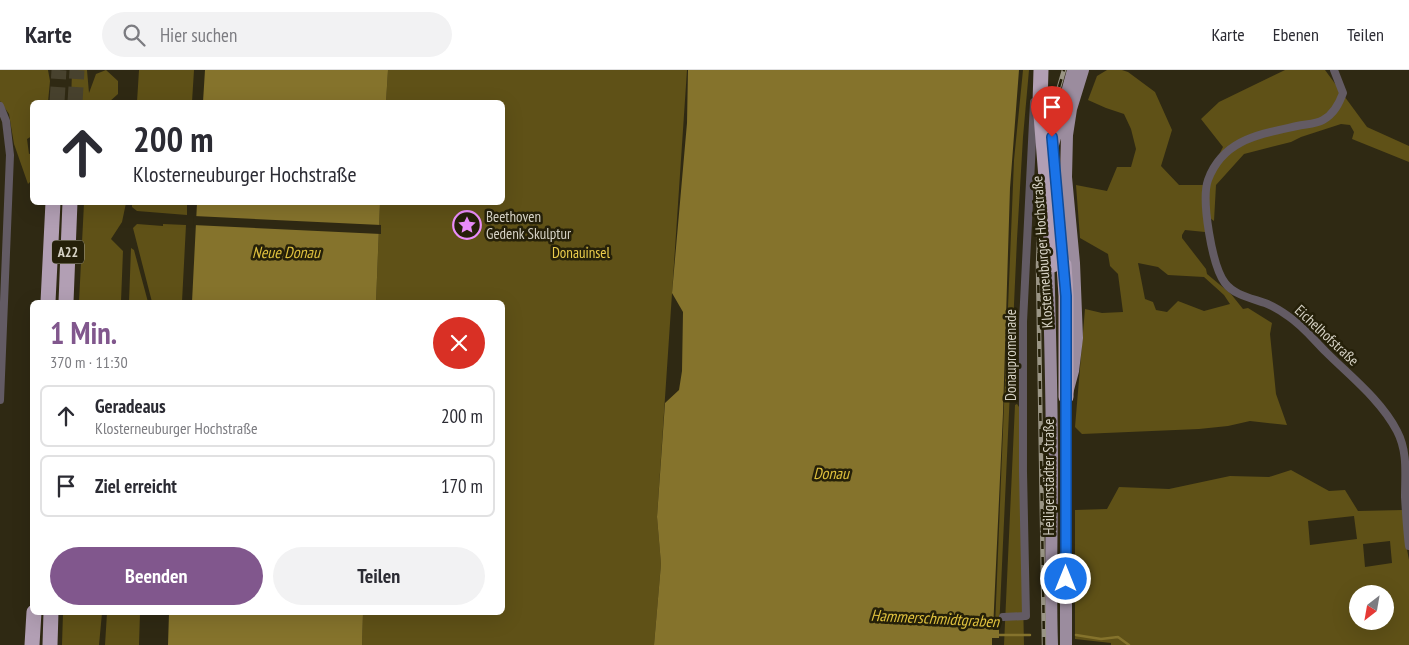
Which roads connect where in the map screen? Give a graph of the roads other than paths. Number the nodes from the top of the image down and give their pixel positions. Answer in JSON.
{"nodes":[{"id":1,"x":1035,"y":70,"type":"edge"},
{"id":2,"x":1041,"y":70,"type":"edge"},
{"id":3,"x":1050,"y":70,"type":"edge"},
{"id":4,"x":1073,"y":70,"type":"edge"},
{"id":5,"x":1083,"y":70,"type":"edge"},
{"id":6,"x":1334,"y":70,"type":"edge"},
{"id":7,"x":1,"y":106,"type":"edge"},
{"id":8,"x":53,"y":205,"type":"edge"},
{"id":9,"x":70,"y":205,"type":"edge"},
{"id":10,"x":48,"y":300,"type":"edge"},
{"id":11,"x":66,"y":300,"type":"edge"},
{"id":12,"x":1065,"y":340,"type":"junction"},
{"id":13,"x":1066,"y":397,"type":"junction"},
{"id":14,"x":0,"y":400,"type":"edge"},
{"id":15,"x":1409,"y":546,"type":"edge"},
{"id":16,"x":34,"y":615,"type":"edge"},
{"id":17,"x":51,"y":615,"type":"edge"},
{"id":18,"x":1003,"y":617,"type":"dead end"},
{"id":19,"x":32,"y":645,"type":"edge"},
{"id":20,"x":50,"y":645,"type":"edge"},
{"id":21,"x":1052,"y":645,"type":"edge"},
{"id":22,"x":1066,"y":645,"type":"edge"}],
"edges":[{"from":1,"to":18,"type":"street","name":"Donaupromenade"},
{"from":2,"to":12,"type":"highway","name":"Klosterneuburger Hochstraße","bridge":true},
{"from":3,"to":12,"type":"highway","name":"Klosterneuburger Hochstraße"},
{"from":4,"to":21,"type":"main road"},
{"from":5,"to":13,"type":"main road"},
{"from":6,"to":15,"type":"street","name":"Eichelhofstraße"},
{"from":7,"to":14,"type":"street"},
{"from":8,"to":10,"type":"highway","number":"A22"},
{"from":9,"to":11,"type":"highway","number":"A22"},
{"from":12,"to":13,"type":"highway","name":"Heiligenstädter Straße"},
{"from":13,"to":22,"type":"main road","name":"Heiligenstädter Straße"},
{"from":16,"to":19,"type":"highway"},
{"from":17,"to":20,"type":"highway"}]}
